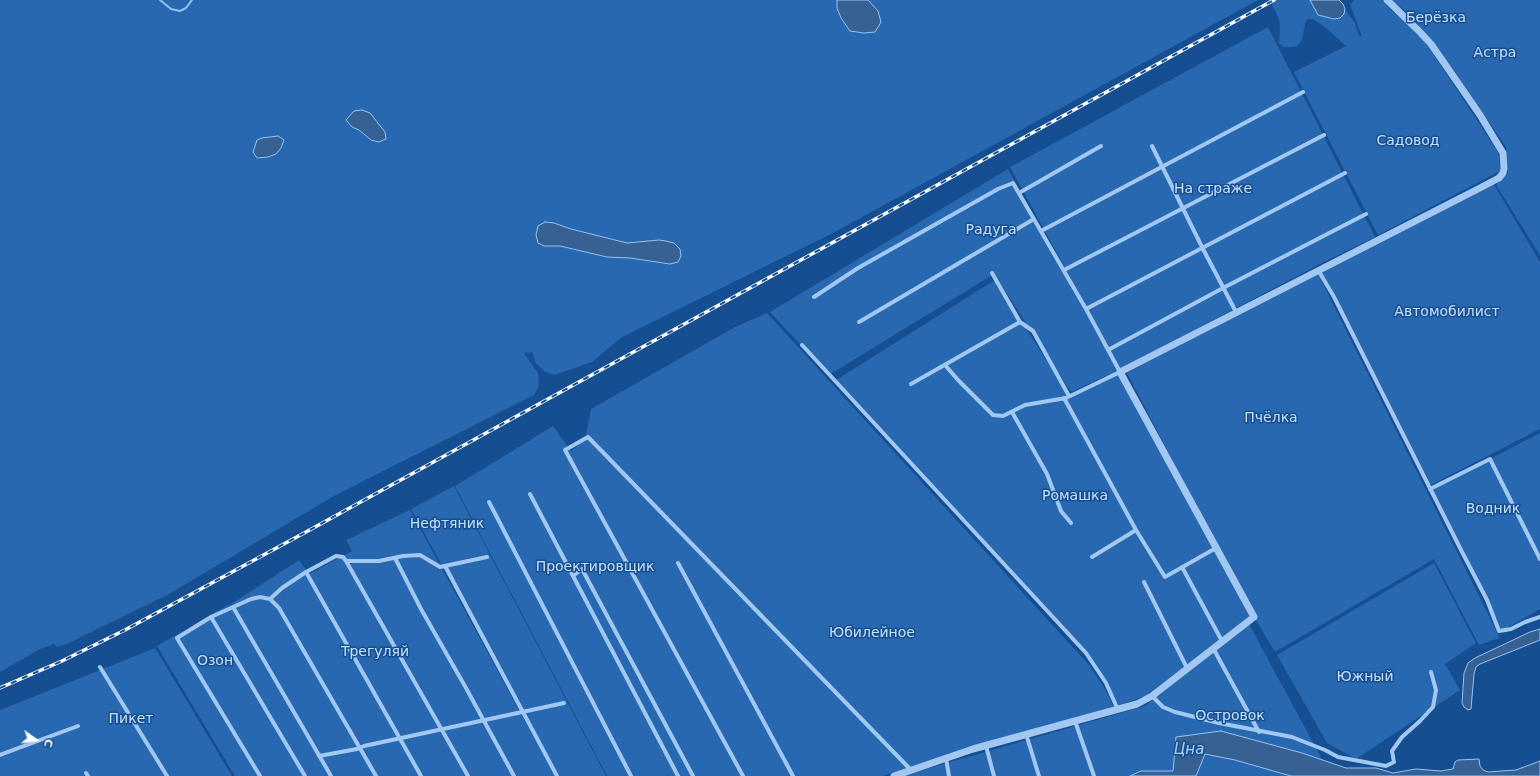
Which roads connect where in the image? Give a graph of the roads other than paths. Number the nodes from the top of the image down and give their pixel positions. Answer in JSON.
{"nodes":[{"id":1,"x":1387,"y":0,"type":"edge"},
{"id":2,"x":1303,"y":92,"type":"dead end"},
{"id":3,"x":1324,"y":135,"type":"dead end"},
{"id":4,"x":1101,"y":146,"type":"dead end"},
{"id":5,"x":1152,"y":146,"type":"dead end"},
{"id":6,"x":1161,"y":167,"type":"junction"},
{"id":7,"x":1345,"y":173,"type":"dead end"},
{"id":8,"x":1019,"y":193,"type":"junction"},
{"id":9,"x":1182,"y":208,"type":"junction"},
{"id":10,"x":1366,"y":214,"type":"dead end"},
{"id":11,"x":1034,"y":219,"type":"junction"},
{"id":12,"x":1041,"y":230,"type":"junction"},
{"id":13,"x":1203,"y":249,"type":"junction"},
{"id":14,"x":1064,"y":270,"type":"junction"},
{"id":15,"x":1318,"y":270,"type":"junction"},
{"id":16,"x":992,"y":273,"type":"dead end"},
{"id":17,"x":1223,"y":288,"type":"junction"},
{"id":18,"x":814,"y":297,"type":"dead end"},
{"id":19,"x":1086,"y":309,"type":"junction"},
{"id":20,"x":1236,"y":312,"type":"junction"},
{"id":21,"x":859,"y":322,"type":"dead end"},
{"id":22,"x":1020,"y":322,"type":"junction"},
{"id":23,"x":802,"y":345,"type":"dead end"},
{"id":24,"x":1108,"y":350,"type":"junction"},
{"id":25,"x":945,"y":365,"type":"junction"},
{"id":26,"x":1120,"y":372,"type":"junction"},
{"id":27,"x":911,"y":384,"type":"dead end"},
{"id":28,"x":1069,"y":396,"type":"junction"},
{"id":29,"x":1064,"y":398,"type":"junction"},
{"id":30,"x":1012,"y":412,"type":"junction"},
{"id":31,"x":1430,"y":489,"type":"junction"},
{"id":32,"x":530,"y":494,"type":"dead end"},
{"id":33,"x":489,"y":502,"type":"dead end"},
{"id":34,"x":1071,"y":523,"type":"dead end"},
{"id":35,"x":1136,"y":530,"type":"junction"},
{"id":36,"x":1216,"y":548,"type":"junction"},
{"id":37,"x":487,"y":557,"type":"dead end"},
{"id":38,"x":1092,"y":557,"type":"dead end"},
{"id":39,"x":395,"y":558,"type":"junction"},
{"id":40,"x":1540,"y":559,"type":"edge"},
{"id":41,"x":346,"y":561,"type":"junction"},
{"id":42,"x":678,"y":563,"type":"dead end"},
{"id":43,"x":445,"y":566,"type":"junction"},
{"id":44,"x":1182,"y":567,"type":"junction"},
{"id":45,"x":306,"y":572,"type":"junction"},
{"id":46,"x":574,"y":576,"type":"junction"},
{"id":47,"x":1144,"y":582,"type":"dead end"},
{"id":48,"x":270,"y":599,"type":"junction"},
{"id":49,"x":233,"y":607,"type":"junction"},
{"id":50,"x":211,"y":617,"type":"junction"},
{"id":51,"x":1540,"y":617,"type":"edge"},
{"id":52,"x":1222,"y":641,"type":"junction"},
{"id":53,"x":1213,"y":647,"type":"junction"},
{"id":54,"x":100,"y":666,"type":"dead end"},
{"id":55,"x":1187,"y":668,"type":"junction"},
{"id":56,"x":1431,"y":672,"type":"dead end"},
{"id":57,"x":1152,"y":696,"type":"junction"},
{"id":58,"x":564,"y":703,"type":"dead end"},
{"id":59,"x":1118,"y":710,"type":"junction"},
{"id":60,"x":523,"y":712,"type":"junction"},
{"id":61,"x":483,"y":720,"type":"junction"},
{"id":62,"x":1075,"y":720,"type":"junction"},
{"id":63,"x":78,"y":726,"type":"dead end"},
{"id":64,"x":442,"y":730,"type":"junction"},
{"id":65,"x":1259,"y":732,"type":"junction"},
{"id":66,"x":1026,"y":734,"type":"junction"},
{"id":67,"x":400,"y":739,"type":"junction"},
{"id":68,"x":986,"y":746,"type":"junction"},
{"id":69,"x":360,"y":748,"type":"junction"},
{"id":70,"x":0,"y":755,"type":"edge"},
{"id":71,"x":319,"y":756,"type":"junction"},
{"id":72,"x":946,"y":758,"type":"junction"},
{"id":73,"x":909,"y":772,"type":"edge"},
{"id":74,"x":167,"y":776,"type":"edge"},
{"id":75,"x":260,"y":776,"type":"edge"},
{"id":76,"x":305,"y":776,"type":"edge"},
{"id":77,"x":331,"y":776,"type":"edge"},
{"id":78,"x":376,"y":776,"type":"edge"},
{"id":79,"x":421,"y":776,"type":"edge"},
{"id":80,"x":468,"y":776,"type":"edge"},
{"id":81,"x":514,"y":776,"type":"edge"},
{"id":82,"x":557,"y":776,"type":"edge"},
{"id":83,"x":631,"y":776,"type":"edge"},
{"id":84,"x":678,"y":776,"type":"edge"},
{"id":85,"x":693,"y":776,"type":"edge"},
{"id":86,"x":743,"y":776,"type":"edge"},
{"id":87,"x":794,"y":776,"type":"edge"},
{"id":88,"x":894,"y":776,"type":"edge"},
{"id":89,"x":949,"y":776,"type":"edge"},
{"id":90,"x":994,"y":776,"type":"edge"},
{"id":91,"x":1039,"y":776,"type":"edge"},
{"id":92,"x":1094,"y":776,"type":"edge"}],
"edges":[{"from":1,"to":15,"type":"street"},
{"from":2,"to":6,"type":"street"},
{"from":3,"to":9,"type":"street"},
{"from":4,"to":8,"type":"street"},
{"from":5,"to":6,"type":"street"},
{"from":6,"to":9,"type":"street"},
{"from":6,"to":12,"type":"street"},
{"from":7,"to":13,"type":"street"},
{"from":8,"to":11,"type":"street"},
{"from":8,"to":18,"type":"street"},
{"from":9,"to":13,"type":"street"},
{"from":9,"to":14,"type":"street"},
{"from":10,"to":17,"type":"street"},
{"from":11,"to":12,"type":"street"},
{"from":11,"to":21,"type":"street"},
{"from":12,"to":14,"type":"street"},
{"from":13,"to":17,"type":"street"},
{"from":13,"to":19,"type":"street"},
{"from":14,"to":19,"type":"street"},
{"from":15,"to":20,"type":"street"},
{"from":15,"to":31,"type":"street"},
{"from":16,"to":22,"type":"street"},
{"from":17,"to":20,"type":"street"},
{"from":17,"to":24,"type":"street"},
{"from":19,"to":24,"type":"street"},
{"from":20,"to":26,"type":"street"},
{"from":22,"to":25,"type":"street"},
{"from":22,"to":28,"type":"street"},
{"from":23,"to":59,"type":"street"},
{"from":24,"to":26,"type":"street"},
{"from":25,"to":27,"type":"street"},
{"from":25,"to":30,"type":"street"},
{"from":26,"to":28,"type":"street"},
{"from":26,"to":36,"type":"street"},
{"from":28,"to":29,"type":"street"},
{"from":29,"to":30,"type":"street"},
{"from":29,"to":35,"type":"street"},
{"from":30,"to":34,"type":"street"},
{"from":31,"to":40,"type":"street"},
{"from":31,"to":51,"type":"street"},
{"from":32,"to":46,"type":"street"},
{"from":33,"to":83,"type":"street"},
{"from":35,"to":38,"type":"street"},
{"from":35,"to":44,"type":"street"},
{"from":36,"to":44,"type":"street"},
{"from":36,"to":52,"type":"street"},
{"from":37,"to":43,"type":"street"},
{"from":39,"to":41,"type":"street"},
{"from":39,"to":43,"type":"street"},
{"from":39,"to":61,"type":"street"},
{"from":41,"to":45,"type":"street"},
{"from":41,"to":64,"type":"street"},
{"from":42,"to":87,"type":"street"},
{"from":43,"to":60,"type":"street"},
{"from":44,"to":52,"type":"street"},
{"from":45,"to":48,"type":"street"},
{"from":45,"to":67,"type":"street"},
{"from":46,"to":84,"type":"street"},
{"from":46,"to":85,"type":"street"},
{"from":47,"to":55,"type":"street"},
{"from":48,"to":49,"type":"street"},
{"from":48,"to":69,"type":"street"},
{"from":49,"to":50,"type":"street"},
{"from":49,"to":71,"type":"street"},
{"from":50,"to":75,"type":"street"},
{"from":50,"to":76,"type":"street"},
{"from":52,"to":53,"type":"street"},
{"from":53,"to":55,"type":"street"},
{"from":53,"to":65,"type":"street"},
{"from":54,"to":74,"type":"street"},
{"from":55,"to":57,"type":"street"},
{"from":56,"to":65,"type":"street"},
{"from":57,"to":59,"type":"street"},
{"from":57,"to":65,"type":"street"},
{"from":58,"to":60,"type":"street"},
{"from":59,"to":62,"type":"street"},
{"from":60,"to":61,"type":"street"},
{"from":60,"to":82,"type":"street"},
{"from":61,"to":64,"type":"street"},
{"from":61,"to":81,"type":"street"},
{"from":62,"to":66,"type":"street"},
{"from":62,"to":92,"type":"street"},
{"from":63,"to":70,"type":"street"},
{"from":64,"to":67,"type":"street"},
{"from":64,"to":80,"type":"street"},
{"from":66,"to":68,"type":"street"},
{"from":66,"to":91,"type":"street"},
{"from":67,"to":69,"type":"street"},
{"from":67,"to":79,"type":"street"},
{"from":68,"to":72,"type":"street"},
{"from":68,"to":90,"type":"street"},
{"from":69,"to":71,"type":"street"},
{"from":69,"to":78,"type":"street"},
{"from":71,"to":77,"type":"street"},
{"from":72,"to":73,"type":"street"},
{"from":72,"to":89,"type":"street"},
{"from":73,"to":86,"type":"street"},
{"from":73,"to":88,"type":"street"}]}
